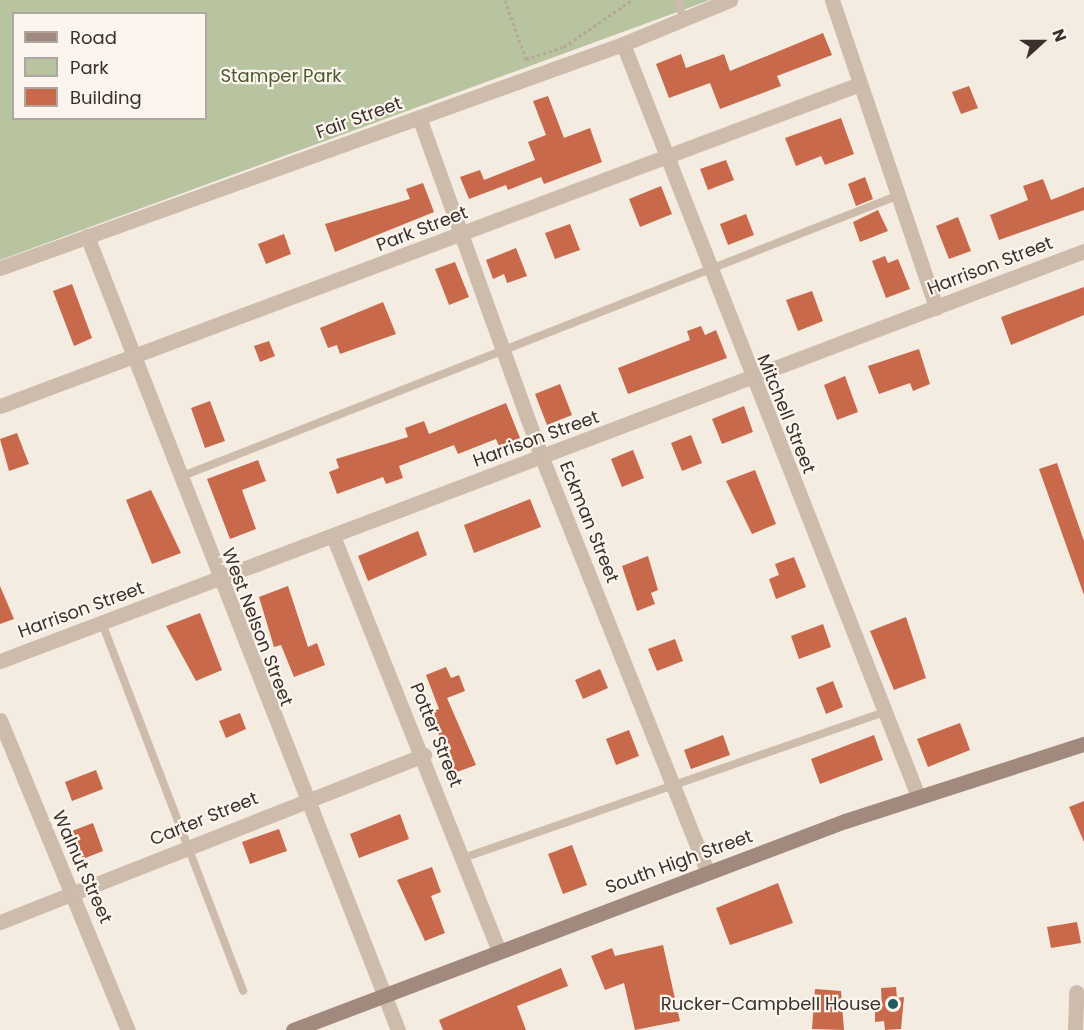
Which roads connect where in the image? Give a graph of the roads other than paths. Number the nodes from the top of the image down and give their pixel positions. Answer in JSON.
{"nodes":[{"id":1,"x":678,"y":0,"type":"edge"},
{"id":2,"x":730,"y":0,"type":"edge"},
{"id":3,"x":832,"y":0,"type":"edge"},
{"id":4,"x":683,"y":19,"type":"junction"},
{"id":5,"x":623,"y":44,"type":"junction"},
{"id":6,"x":857,"y":85,"type":"junction"},
{"id":7,"x":419,"y":117,"type":"junction"},
{"id":8,"x":668,"y":159,"type":"junction"},
{"id":9,"x":894,"y":197,"type":"junction"},
{"id":10,"x":87,"y":236,"type":"junction"},
{"id":11,"x":460,"y":236,"type":"junction"},
{"id":12,"x":1084,"y":251,"type":"edge"},
{"id":13,"x":0,"y":268,"type":"edge"},
{"id":14,"x":708,"y":270,"type":"junction"},
{"id":15,"x":936,"y":308,"type":"junction"},
{"id":16,"x":501,"y":348,"type":"junction"},
{"id":17,"x":133,"y":356,"type":"junction"},
{"id":18,"x":751,"y":381,"type":"junction"},
{"id":19,"x":0,"y":406,"type":"edge"},
{"id":20,"x":542,"y":458,"type":"junction"},
{"id":21,"x":179,"y":477,"type":"junction"},
{"id":22,"x":333,"y":536,"type":"junction"},
{"id":23,"x":218,"y":580,"type":"junction"},
{"id":24,"x":102,"y":623,"type":"junction"},
{"id":25,"x":0,"y":661,"type":"edge"},
{"id":26,"x":884,"y":712,"type":"junction"},
{"id":27,"x":0,"y":720,"type":"edge"},
{"id":28,"x":1084,"y":744,"type":"edge"},
{"id":29,"x":424,"y":755,"type":"junction"},
{"id":30,"x":673,"y":782,"type":"junction"},
{"id":31,"x":918,"y":796,"type":"junction"},
{"id":32,"x":304,"y":800,"type":"junction"},
{"id":33,"x":187,"y":847,"type":"junction"},
{"id":34,"x":463,"y":858,"type":"junction"},
{"id":35,"x":708,"y":872,"type":"junction"},
{"id":36,"x":72,"y":893,"type":"junction"},
{"id":37,"x":0,"y":922,"type":"edge"},
{"id":38,"x":498,"y":950,"type":"junction"},
{"id":39,"x":243,"y":991,"type":"dead end"},
{"id":40,"x":382,"y":992,"type":"junction"},
{"id":41,"x":1076,"y":992,"type":"dead end"},
{"id":42,"x":128,"y":1030,"type":"edge"},
{"id":43,"x":293,"y":1030,"type":"edge"},
{"id":44,"x":398,"y":1030,"type":"edge"},
{"id":45,"x":1075,"y":1030,"type":"edge"}],
"edges":[{"from":1,"to":4,"type":"lane"},
{"from":2,"to":4,"type":"street","name":"Fair Street"},
{"from":3,"to":6,"type":"street"},
{"from":4,"to":5,"type":"street","name":"Fair Street"},
{"from":5,"to":7,"type":"street","name":"Fair Street"},
{"from":5,"to":8,"type":"street","name":"Mitchell Street"},
{"from":6,"to":8,"type":"street","name":"Park Street"},
{"from":6,"to":9,"type":"street"},
{"from":7,"to":10,"type":"street","name":"Fair Street"},
{"from":7,"to":11,"type":"street","name":"Eckman Street"},
{"from":8,"to":11,"type":"street","name":"Park Street"},
{"from":8,"to":14,"type":"street","name":"Mitchell Street"},
{"from":9,"to":14,"type":"lane"},
{"from":9,"to":15,"type":"street"},
{"from":10,"to":13,"type":"street","name":"Fair Street"},
{"from":10,"to":17,"type":"street","name":"West Nelson Street"},
{"from":11,"to":16,"type":"street","name":"Eckman Street"},
{"from":11,"to":17,"type":"street","name":"Park Street"},
{"from":12,"to":15,"type":"street","name":"Harrison Street"},
{"from":14,"to":16,"type":"lane"},
{"from":14,"to":18,"type":"street","name":"Mitchell Street"},
{"from":15,"to":18,"type":"street","name":"Harrison Street"},
{"from":16,"to":20,"type":"street","name":"Eckman Street"},
{"from":16,"to":21,"type":"lane"},
{"from":17,"to":19,"type":"street","name":"Park Street"},
{"from":17,"to":21,"type":"street","name":"West Nelson Street"},
{"from":18,"to":20,"type":"street","name":"Harrison Street"},
{"from":18,"to":26,"type":"street","name":"Mitchell Street"},
{"from":20,"to":22,"type":"street","name":"Harrison Street"},
{"from":20,"to":30,"type":"street","name":"Eckman Street"},
{"from":21,"to":23,"type":"street","name":"West Nelson Street"},
{"from":22,"to":23,"type":"street","name":"Harrison Street"},
{"from":22,"to":29,"type":"street","name":"Potter Street"},
{"from":23,"to":24,"type":"street","name":"Harrison Street"},
{"from":23,"to":32,"type":"street","name":"West Nelson Street"},
{"from":24,"to":25,"type":"street","name":"Harrison Street"},
{"from":24,"to":33,"type":"lane"},
{"from":26,"to":30,"type":"lane"},
{"from":26,"to":31,"type":"street","name":"Mitchell Street"},
{"from":27,"to":36,"type":"street","name":"Walnut Street"},
{"from":28,"to":31,"type":"main road","name":"South High Street"},
{"from":29,"to":32,"type":"street","name":"Carter Street"},
{"from":29,"to":34,"type":"street","name":"Potter Street"},
{"from":30,"to":34,"type":"lane"},
{"from":30,"to":35,"type":"street","name":"Eckman Street"},
{"from":31,"to":35,"type":"main road","name":"South High Street"},
{"from":32,"to":33,"type":"street","name":"Carter Street"},
{"from":32,"to":40,"type":"street","name":"West Nelson Street"},
{"from":33,"to":36,"type":"street","name":"Carter Street"},
{"from":33,"to":39,"type":"lane"},
{"from":34,"to":38,"type":"street","name":"Potter Street"},
{"from":35,"to":38,"type":"main road","name":"South High Street"},
{"from":36,"to":37,"type":"street","name":"Carter Street"},
{"from":36,"to":42,"type":"street","name":"Walnut Street"},
{"from":38,"to":40,"type":"main road","name":"South High Street"},
{"from":40,"to":43,"type":"main road","name":"South High Street"},
{"from":40,"to":44,"type":"street","name":"West Nelson Street"},
{"from":41,"to":45,"type":"street"}]}
